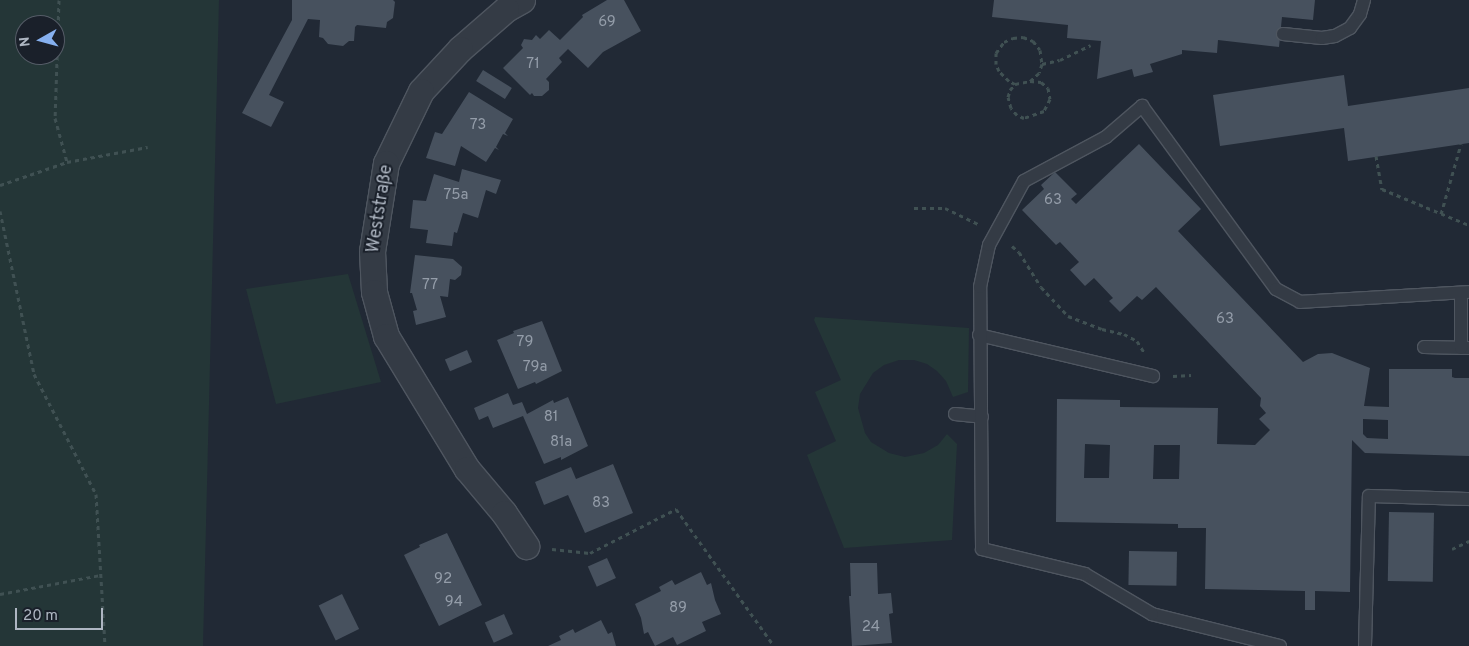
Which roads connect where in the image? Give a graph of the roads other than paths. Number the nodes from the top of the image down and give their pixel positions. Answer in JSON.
{"nodes":[{"id":1,"x":522,"y":0,"type":"edge"},
{"id":2,"x":1364,"y":0,"type":"edge"},
{"id":3,"x":1283,"y":34,"type":"dead end"},
{"id":4,"x":1465,"y":292,"type":"edge"},
{"id":5,"x":979,"y":335,"type":"junction"},
{"id":6,"x":1424,"y":348,"type":"dead end"},
{"id":7,"x":1465,"y":348,"type":"edge"},
{"id":8,"x":1153,"y":376,"type":"road end"},
{"id":9,"x":955,"y":414,"type":"dead end"},
{"id":10,"x":982,"y":417,"type":"junction"},
{"id":11,"x":1469,"y":498,"type":"edge"},
{"id":12,"x":526,"y":546,"type":"road end"},
{"id":13,"x":1280,"y":646,"type":"edge"},
{"id":14,"x":1365,"y":646,"type":"edge"}],
"edges":[{"from":1,"to":12,"type":"street","name":"Weststraße"},
{"from":2,"to":3,"type":"lane"},
{"from":4,"to":5,"type":"lane"},
{"from":4,"to":7,"type":"lane"},
{"from":5,"to":8,"type":"lane"},
{"from":5,"to":10,"type":"lane"},
{"from":6,"to":7,"type":"lane"},
{"from":9,"to":10,"type":"lane"},
{"from":10,"to":13,"type":"lane"},
{"from":11,"to":14,"type":"lane"}]}
